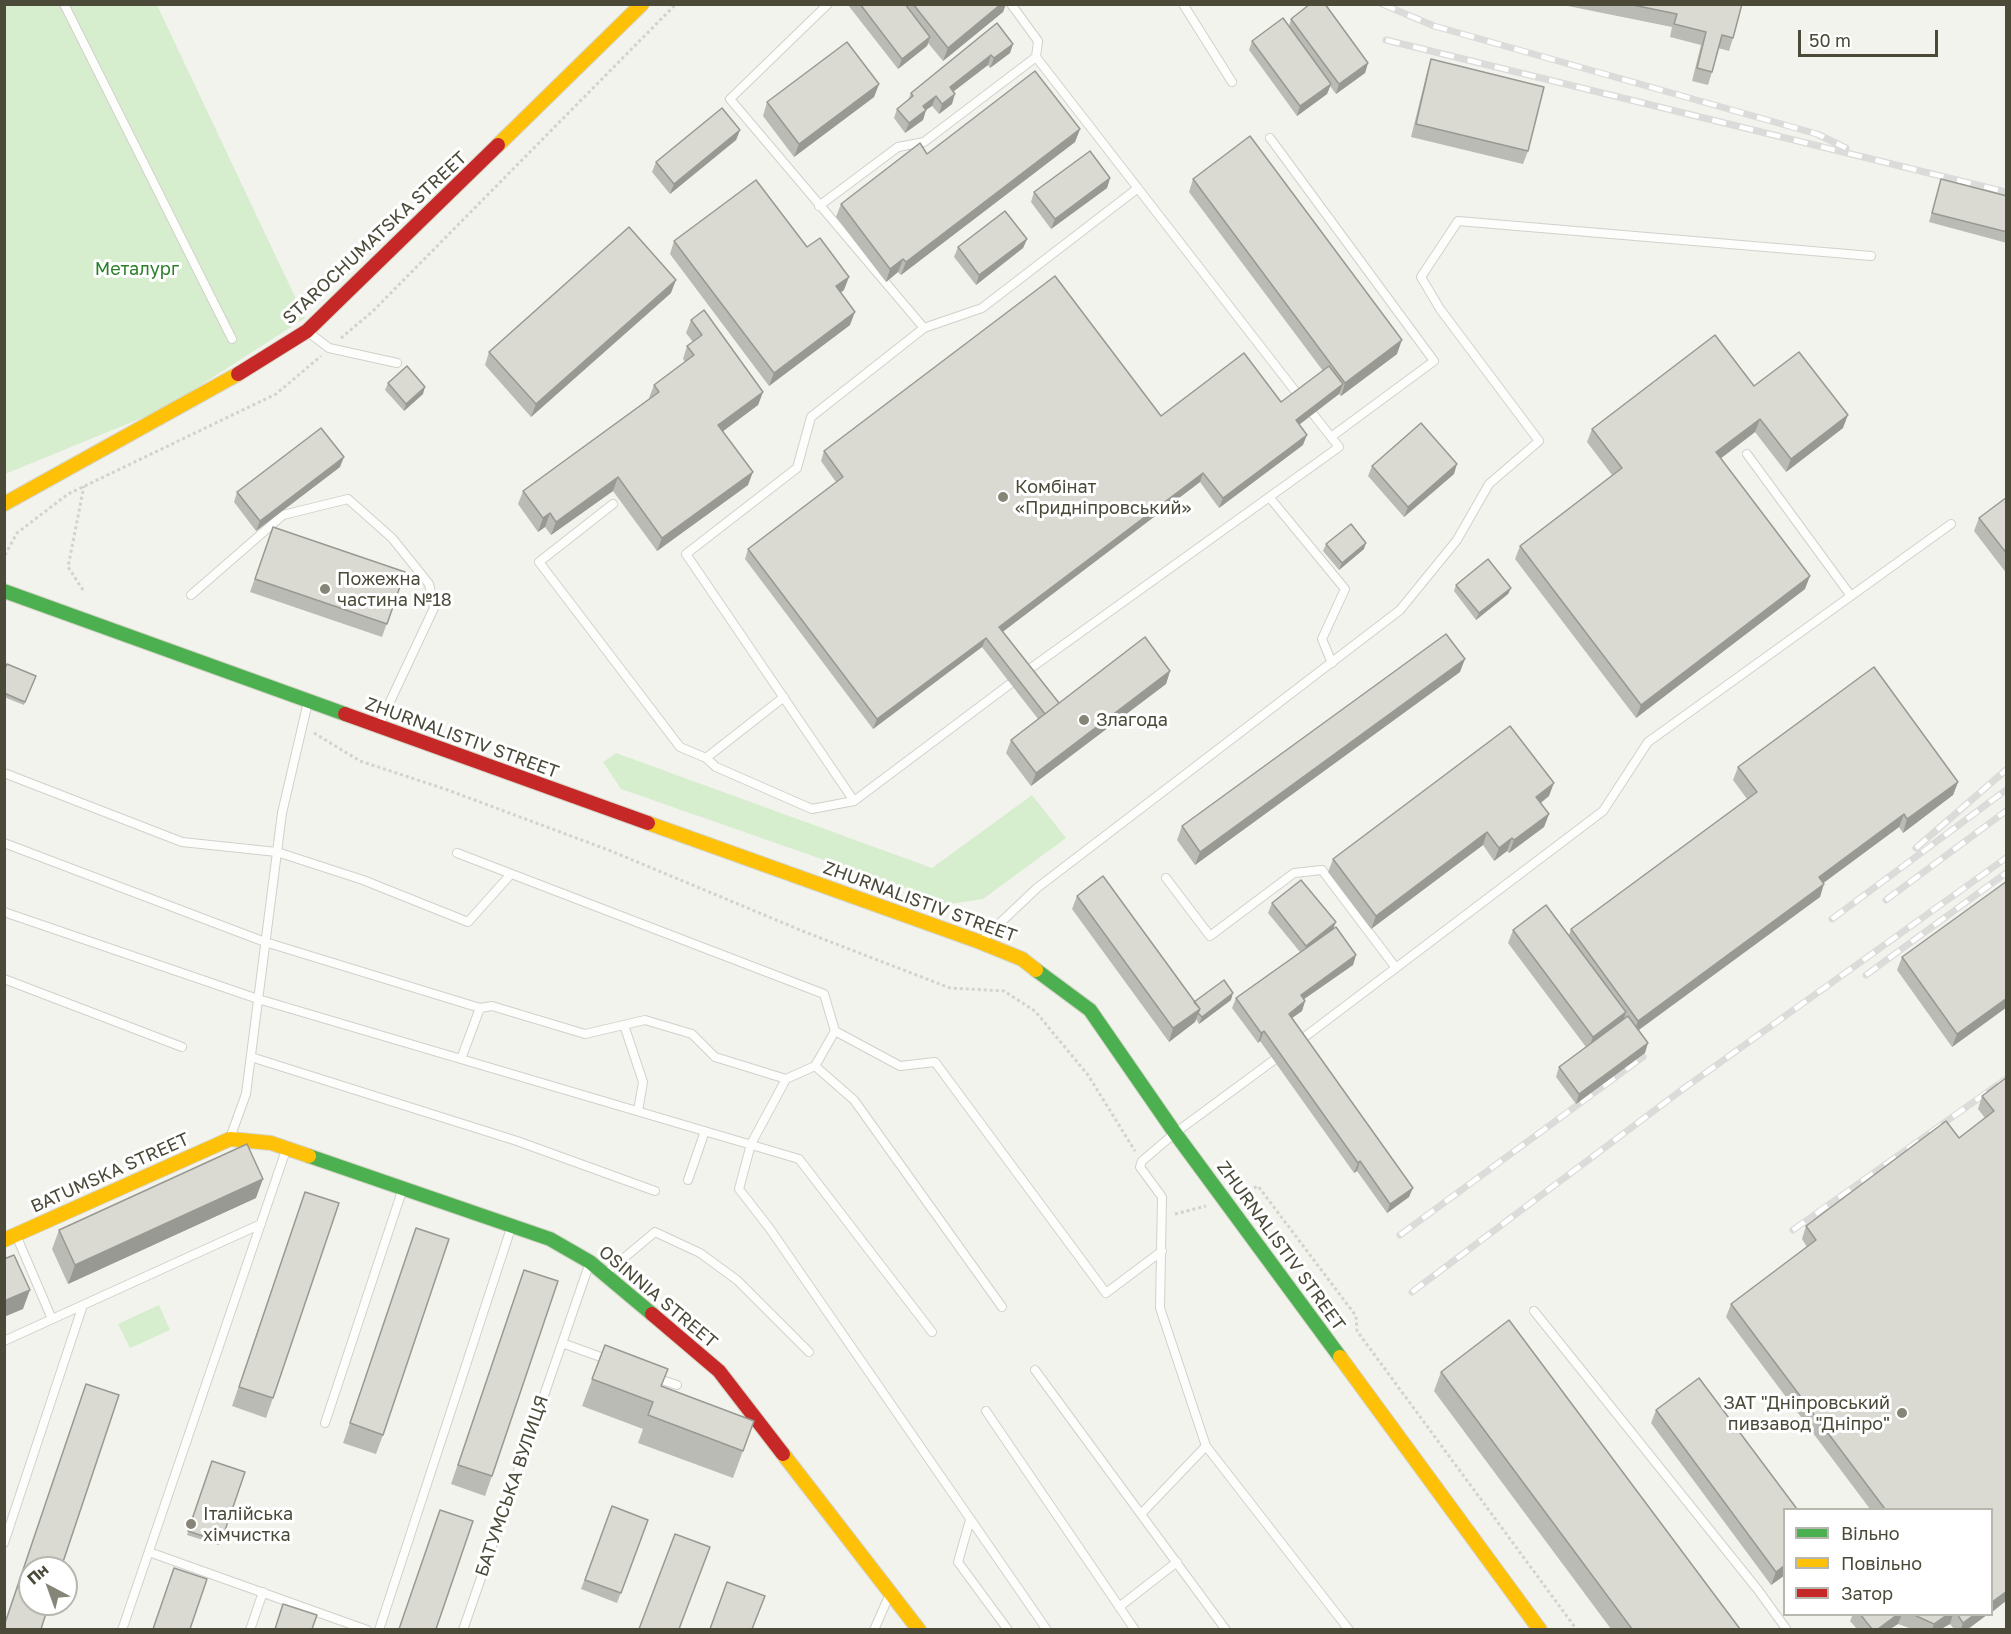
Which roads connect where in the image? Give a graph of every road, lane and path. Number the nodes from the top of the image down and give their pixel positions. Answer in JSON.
{"nodes":[{"id":1,"x":64,"y":4,"type":"edge"},
{"id":2,"x":642,"y":4,"type":"edge"},
{"id":3,"x":828,"y":4,"type":"edge"},
{"id":4,"x":1011,"y":4,"type":"edge"},
{"id":5,"x":1183,"y":4,"type":"edge"},
{"id":6,"x":1036,"y":57,"type":"junction"},
{"id":7,"x":1232,"y":82,"type":"dead end"},
{"id":8,"x":1270,"y":138,"type":"dead end"},
{"id":9,"x":1138,"y":188,"type":"junction"},
{"id":10,"x":819,"y":206,"type":"junction"},
{"id":11,"x":1871,"y":256,"type":"dead end"},
{"id":12,"x":924,"y":328,"type":"junction"},
{"id":13,"x":307,"y":331,"type":"junction"},
{"id":14,"x":232,"y":339,"type":"dead end"},
{"id":15,"x":397,"y":363,"type":"dead end"},
{"id":16,"x":1299,"y":396,"type":"edge"},
{"id":17,"x":1313,"y":414,"type":"edge"},
{"id":18,"x":1331,"y":437,"type":"junction"},
{"id":19,"x":1747,"y":454,"type":"dead end"},
{"id":20,"x":84,"y":486,"type":"dead end"},
{"id":21,"x":1270,"y":498,"type":"junction"},
{"id":22,"x":4,"y":504,"type":"edge"},
{"id":23,"x":613,"y":504,"type":"dead end"},
{"id":24,"x":1951,"y":524,"type":"dead end"},
{"id":25,"x":83,"y":590,"type":"dead end"},
{"id":26,"x":4,"y":591,"type":"edge"},
{"id":27,"x":191,"y":595,"type":"dead end"},
{"id":28,"x":1851,"y":596,"type":"junction"},
{"id":29,"x":1332,"y":663,"type":"junction"},
{"id":30,"x":1024,"y":673,"type":"edge"},
{"id":31,"x":1010,"y":684,"type":"edge"},
{"id":32,"x":784,"y":697,"type":"junction"},
{"id":33,"x":308,"y":701,"type":"junction"},
{"id":34,"x":302,"y":726,"type":"junction"},
{"id":35,"x":378,"y":727,"type":"junction"},
{"id":36,"x":706,"y":758,"type":"junction"},
{"id":37,"x":4,"y":773,"type":"edge"},
{"id":38,"x":854,"y":801,"type":"junction"},
{"id":39,"x":4,"y":843,"type":"edge"},
{"id":40,"x":277,"y":852,"type":"junction"},
{"id":41,"x":457,"y":853,"type":"dead end"},
{"id":42,"x":511,"y":874,"type":"junction"},
{"id":43,"x":1166,"y":878,"type":"dead end"},
{"id":44,"x":4,"y":912,"type":"edge"},
{"id":45,"x":265,"y":942,"type":"junction"},
{"id":46,"x":980,"y":942,"type":"junction"},
{"id":47,"x":1396,"y":968,"type":"junction"},
{"id":48,"x":4,"y":979,"type":"edge"},
{"id":49,"x":258,"y":999,"type":"junction"},
{"id":50,"x":480,"y":1008,"type":"junction"},
{"id":51,"x":624,"y":1025,"type":"junction"},
{"id":52,"x":835,"y":1031,"type":"junction"},
{"id":53,"x":1298,"y":1042,"type":"edge"},
{"id":54,"x":182,"y":1047,"type":"dead end"},
{"id":55,"x":251,"y":1057,"type":"junction"},
{"id":56,"x":461,"y":1059,"type":"junction"},
{"id":57,"x":1274,"y":1060,"type":"edge"},
{"id":58,"x":815,"y":1066,"type":"junction"},
{"id":59,"x":786,"y":1079,"type":"junction"},
{"id":60,"x":638,"y":1111,"type":"junction"},
{"id":61,"x":705,"y":1131,"type":"junction"},
{"id":62,"x":1175,"y":1132,"type":"junction"},
{"id":63,"x":230,"y":1139,"type":"junction"},
{"id":64,"x":751,"y":1144,"type":"junction"},
{"id":65,"x":287,"y":1148,"type":"junction"},
{"id":66,"x":1142,"y":1161,"type":"junction"},
{"id":67,"x":688,"y":1180,"type":"dead end"},
{"id":68,"x":403,"y":1189,"type":"junction"},
{"id":69,"x":655,"y":1191,"type":"dead end"},
{"id":70,"x":1226,"y":1201,"type":"junction"},
{"id":71,"x":1162,"y":1218,"type":"junction"},
{"id":72,"x":261,"y":1224,"type":"junction"},
{"id":73,"x":512,"y":1226,"type":"junction"},
{"id":74,"x":10,"y":1237,"type":"edge"},
{"id":75,"x":1162,"y":1251,"type":"junction"},
{"id":76,"x":590,"y":1262,"type":"junction"},
{"id":77,"x":605,"y":1274,"type":"junction"},
{"id":78,"x":83,"y":1305,"type":"junction"},
{"id":79,"x":1002,"y":1307,"type":"dead end"},
{"id":80,"x":1534,"y":1311,"type":"dead end"},
{"id":81,"x":52,"y":1319,"type":"junction"},
{"id":82,"x":932,"y":1332,"type":"dead end"},
{"id":83,"x":4,"y":1341,"type":"edge"},
{"id":84,"x":562,"y":1343,"type":"junction"},
{"id":85,"x":809,"y":1352,"type":"dead end"},
{"id":86,"x":614,"y":1362,"type":"edge"},
{"id":87,"x":1035,"y":1370,"type":"dead end"},
{"id":88,"x":645,"y":1374,"type":"edge"},
{"id":89,"x":676,"y":1385,"type":"dead end"},
{"id":90,"x":986,"y":1411,"type":"dead end"},
{"id":91,"x":325,"y":1423,"type":"dead end"},
{"id":92,"x":1206,"y":1446,"type":"junction"},
{"id":93,"x":1141,"y":1514,"type":"junction"},
{"id":94,"x":970,"y":1520,"type":"junction"},
{"id":95,"x":4,"y":1543,"type":"edge"},
{"id":96,"x":149,"y":1552,"type":"junction"},
{"id":97,"x":1177,"y":1562,"type":"junction"},
{"id":98,"x":263,"y":1592,"type":"junction"},
{"id":99,"x":891,"y":1592,"type":"junction"},
{"id":100,"x":1119,"y":1607,"type":"junction"},
{"id":101,"x":122,"y":1629,"type":"edge"},
{"id":102,"x":250,"y":1629,"type":"edge"},
{"id":103,"x":367,"y":1629,"type":"edge"},
{"id":104,"x":380,"y":1629,"type":"edge"},
{"id":105,"x":463,"y":1629,"type":"edge"},
{"id":106,"x":874,"y":1629,"type":"edge"},
{"id":107,"x":918,"y":1629,"type":"edge"},
{"id":108,"x":1008,"y":1629,"type":"edge"},
{"id":109,"x":1047,"y":1629,"type":"edge"},
{"id":110,"x":1135,"y":1629,"type":"edge"},
{"id":111,"x":1226,"y":1629,"type":"edge"},
{"id":112,"x":1349,"y":1629,"type":"edge"},
{"id":113,"x":1540,"y":1629,"type":"edge"},
{"id":114,"x":1577,"y":1629,"type":"edge"},
{"id":115,"x":1787,"y":1629,"type":"edge"}],
"edges":[{"from":1,"to":14,"type":"lane"},
{"from":2,"to":13,"type":"street","name":"STAROCHUMATSKA STREET"},
{"from":3,"to":10,"type":"lane"},
{"from":4,"to":6,"type":"lane"},
{"from":5,"to":7,"type":"lane"},
{"from":6,"to":9,"type":"lane"},
{"from":6,"to":10,"type":"lane"},
{"from":8,"to":18,"type":"lane"},
{"from":9,"to":12,"type":"lane"},
{"from":9,"to":16,"type":"lane"},
{"from":10,"to":12,"type":"lane"},
{"from":11,"to":29,"type":"lane"},
{"from":12,"to":32,"type":"lane"},
{"from":13,"to":15,"type":"lane"},
{"from":13,"to":22,"type":"street","name":"STAROCHUMATSKA STREET"},
{"from":17,"to":18,"type":"lane"},
{"from":18,"to":21,"type":"lane"},
{"from":19,"to":28,"type":"lane"},
{"from":20,"to":25,"type":"path"},
{"from":21,"to":29,"type":"lane"},
{"from":21,"to":30,"type":"lane"},
{"from":23,"to":36,"type":"lane"},
{"from":24,"to":28,"type":"lane"},
{"from":26,"to":33,"type":"street","name":"ZHURNALISTIV STREET"},
{"from":27,"to":35,"type":"lane"},
{"from":28,"to":47,"type":"lane"},
{"from":29,"to":46,"type":"lane"},
{"from":31,"to":38,"type":"lane"},
{"from":32,"to":36,"type":"lane"},
{"from":32,"to":38,"type":"lane"},
{"from":33,"to":34,"type":"lane"},
{"from":33,"to":35,"type":"street","name":"ZHURNALISTIV STREET"},
{"from":34,"to":40,"type":"lane"},
{"from":34,"to":66,"type":"path"},
{"from":35,"to":46,"type":"street","name":"ZHURNALISTIV STREET"},
{"from":36,"to":38,"type":"lane"},
{"from":37,"to":40,"type":"lane"},
{"from":39,"to":45,"type":"lane"},
{"from":40,"to":42,"type":"lane"},
{"from":40,"to":45,"type":"lane"},
{"from":41,"to":42,"type":"lane"},
{"from":42,"to":52,"type":"lane"},
{"from":43,"to":47,"type":"lane"},
{"from":44,"to":49,"type":"lane"},
{"from":45,"to":49,"type":"lane"},
{"from":45,"to":50,"type":"lane"},
{"from":46,"to":62,"type":"street","name":"ZHURNALISTIV STREET"},
{"from":47,"to":53,"type":"lane"},
{"from":48,"to":54,"type":"lane"},
{"from":49,"to":55,"type":"lane"},
{"from":49,"to":56,"type":"lane"},
{"from":50,"to":51,"type":"lane"},
{"from":50,"to":56,"type":"lane"},
{"from":51,"to":59,"type":"lane"},
{"from":51,"to":60,"type":"lane"},
{"from":52,"to":58,"type":"lane"},
{"from":52,"to":75,"type":"lane"},
{"from":55,"to":63,"type":"lane"},
{"from":55,"to":69,"type":"lane"},
{"from":56,"to":60,"type":"lane"},
{"from":57,"to":62,"type":"lane"},
{"from":58,"to":59,"type":"lane"},
{"from":58,"to":79,"type":"lane"},
{"from":59,"to":64,"type":"lane"},
{"from":60,"to":61,"type":"lane"},
{"from":61,"to":64,"type":"lane"},
{"from":61,"to":67,"type":"lane"},
{"from":62,"to":66,"type":"lane"},
{"from":62,"to":70,"type":"street","name":"ZHURNALISTIV STREET"},
{"from":63,"to":65,"type":"street","name":"OSINNIA STREET"},
{"from":63,"to":74,"type":"street","name":"BATUMSKA STREET"},
{"from":64,"to":82,"type":"lane"},
{"from":64,"to":94,"type":"lane"},
{"from":65,"to":68,"type":"street","name":"OSINNIA STREET"},
{"from":65,"to":72,"type":"lane"},
{"from":66,"to":71,"type":"lane"},
{"from":68,"to":73,"type":"street","name":"OSINNIA STREET"},
{"from":68,"to":91,"type":"lane"},
{"from":70,"to":71,"type":"path"},
{"from":70,"to":113,"type":"street","name":"ZHURNALISTIV STREET"},
{"from":70,"to":114,"type":"path"},
{"from":71,"to":75,"type":"lane"},
{"from":72,"to":78,"type":"lane"},
{"from":72,"to":96,"type":"lane"},
{"from":73,"to":76,"type":"street","name":"OSINNIA STREET"},
{"from":73,"to":104,"type":"lane"},
{"from":74,"to":81,"type":"lane"},
{"from":75,"to":92,"type":"lane"},
{"from":76,"to":77,"type":"street","name":"OSINNIA STREET"},
{"from":76,"to":84,"type":"lane","name":"БАТУМСЬКА ВУЛИЦЯ"},
{"from":77,"to":85,"type":"lane"},
{"from":77,"to":99,"type":"street","name":"OSINNIA STREET"},
{"from":78,"to":81,"type":"lane"},
{"from":78,"to":95,"type":"lane"},
{"from":80,"to":115,"type":"lane"},
{"from":81,"to":83,"type":"lane"},
{"from":84,"to":86,"type":"lane"},
{"from":84,"to":105,"type":"lane","name":"БАТУМСЬКА ВУЛИЦЯ"},
{"from":87,"to":93,"type":"lane"},
{"from":88,"to":89,"type":"lane"},
{"from":90,"to":100,"type":"lane"},
{"from":92,"to":93,"type":"lane"},
{"from":92,"to":112,"type":"lane"},
{"from":93,"to":97,"type":"lane"},
{"from":94,"to":108,"type":"lane"},
{"from":94,"to":109,"type":"lane"},
{"from":96,"to":98,"type":"lane"},
{"from":96,"to":101,"type":"lane"},
{"from":97,"to":100,"type":"lane"},
{"from":97,"to":111,"type":"lane"},
{"from":98,"to":102,"type":"lane"},
{"from":98,"to":103,"type":"lane"},
{"from":99,"to":106,"type":"lane"},
{"from":99,"to":107,"type":"street","name":"OSINNIA STREET"},
{"from":100,"to":110,"type":"lane"}]}
